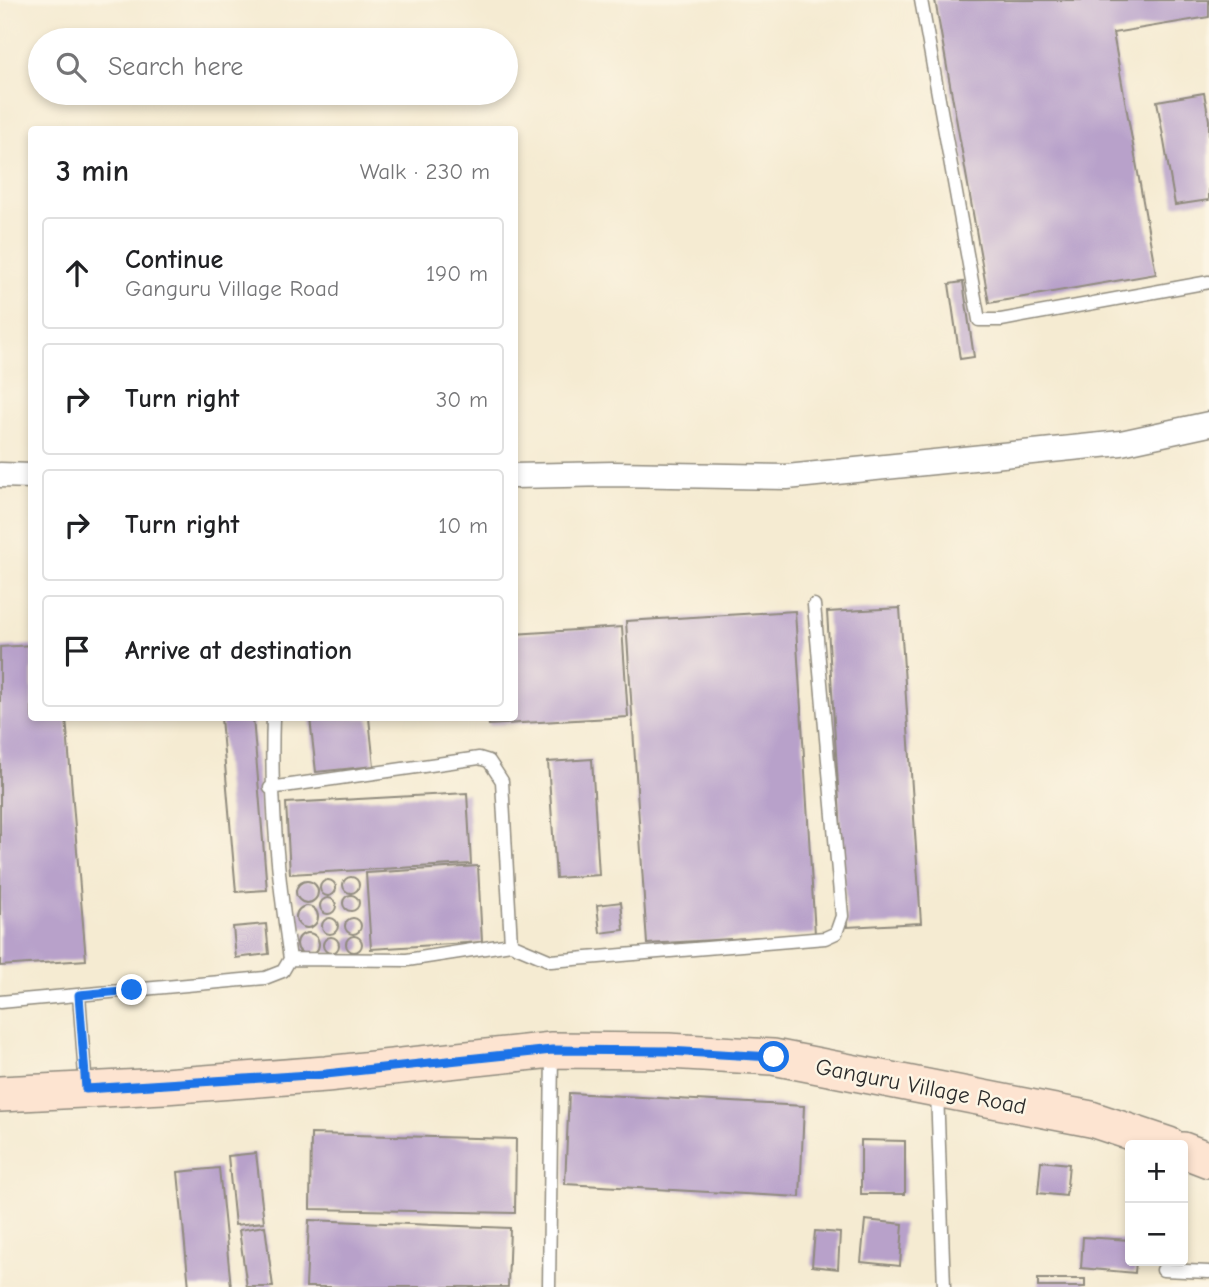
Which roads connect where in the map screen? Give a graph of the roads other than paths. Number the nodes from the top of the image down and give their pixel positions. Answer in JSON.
{"nodes":[{"id":1,"x":921,"y":0,"type":"edge"},
{"id":2,"x":1209,"y":282,"type":"edge"},
{"id":3,"x":1209,"y":424,"type":"edge"},
{"id":4,"x":0,"y":475,"type":"edge"},
{"id":5,"x":28,"y":475,"type":"edge"},
{"id":6,"x":518,"y":476,"type":"edge"},
{"id":7,"x":814,"y":605,"type":"dead end"},
{"id":8,"x":273,"y":721,"type":"edge"},
{"id":9,"x":270,"y":788,"type":"junction"},
{"id":10,"x":511,"y":944,"type":"junction"},
{"id":11,"x":290,"y":959,"type":"junction"},
{"id":12,"x":79,"y":995,"type":"junction"},
{"id":13,"x":0,"y":1002,"type":"edge"},
{"id":14,"x":552,"y":1050,"type":"junction"},
{"id":15,"x":86,"y":1089,"type":"junction"},
{"id":16,"x":936,"y":1090,"type":"junction"},
{"id":17,"x":0,"y":1094,"type":"edge"},
{"id":18,"x":1154,"y":1140,"type":"edge"},
{"id":19,"x":1188,"y":1152,"type":"edge"},
{"id":20,"x":1209,"y":1160,"type":"edge"},
{"id":21,"x":1163,"y":1270,"type":"dead end"},
{"id":22,"x":1209,"y":1272,"type":"edge"},
{"id":23,"x":549,"y":1287,"type":"edge"},
{"id":24,"x":944,"y":1287,"type":"edge"}],
"edges":[{"from":1,"to":2,"type":"lane"},
{"from":3,"to":6,"type":"street"},
{"from":4,"to":5,"type":"street"},
{"from":7,"to":10,"type":"lane"},
{"from":8,"to":9,"type":"lane"},
{"from":9,"to":10,"type":"lane"},
{"from":9,"to":11,"type":"lane"},
{"from":10,"to":11,"type":"lane"},
{"from":11,"to":12,"type":"lane"},
{"from":12,"to":13,"type":"lane"},
{"from":12,"to":15,"type":"lane"},
{"from":14,"to":15,"type":"street","name":"Ganguru Village Road"},
{"from":14,"to":16,"type":"street","name":"Ganguru Village Road"},
{"from":14,"to":23,"type":"lane"},
{"from":15,"to":17,"type":"street","name":"Ganguru Village Road"},
{"from":16,"to":18,"type":"street","name":"Ganguru Village Road"},
{"from":16,"to":24,"type":"lane"},
{"from":19,"to":20,"type":"street"},
{"from":21,"to":22,"type":"lane"}]}
